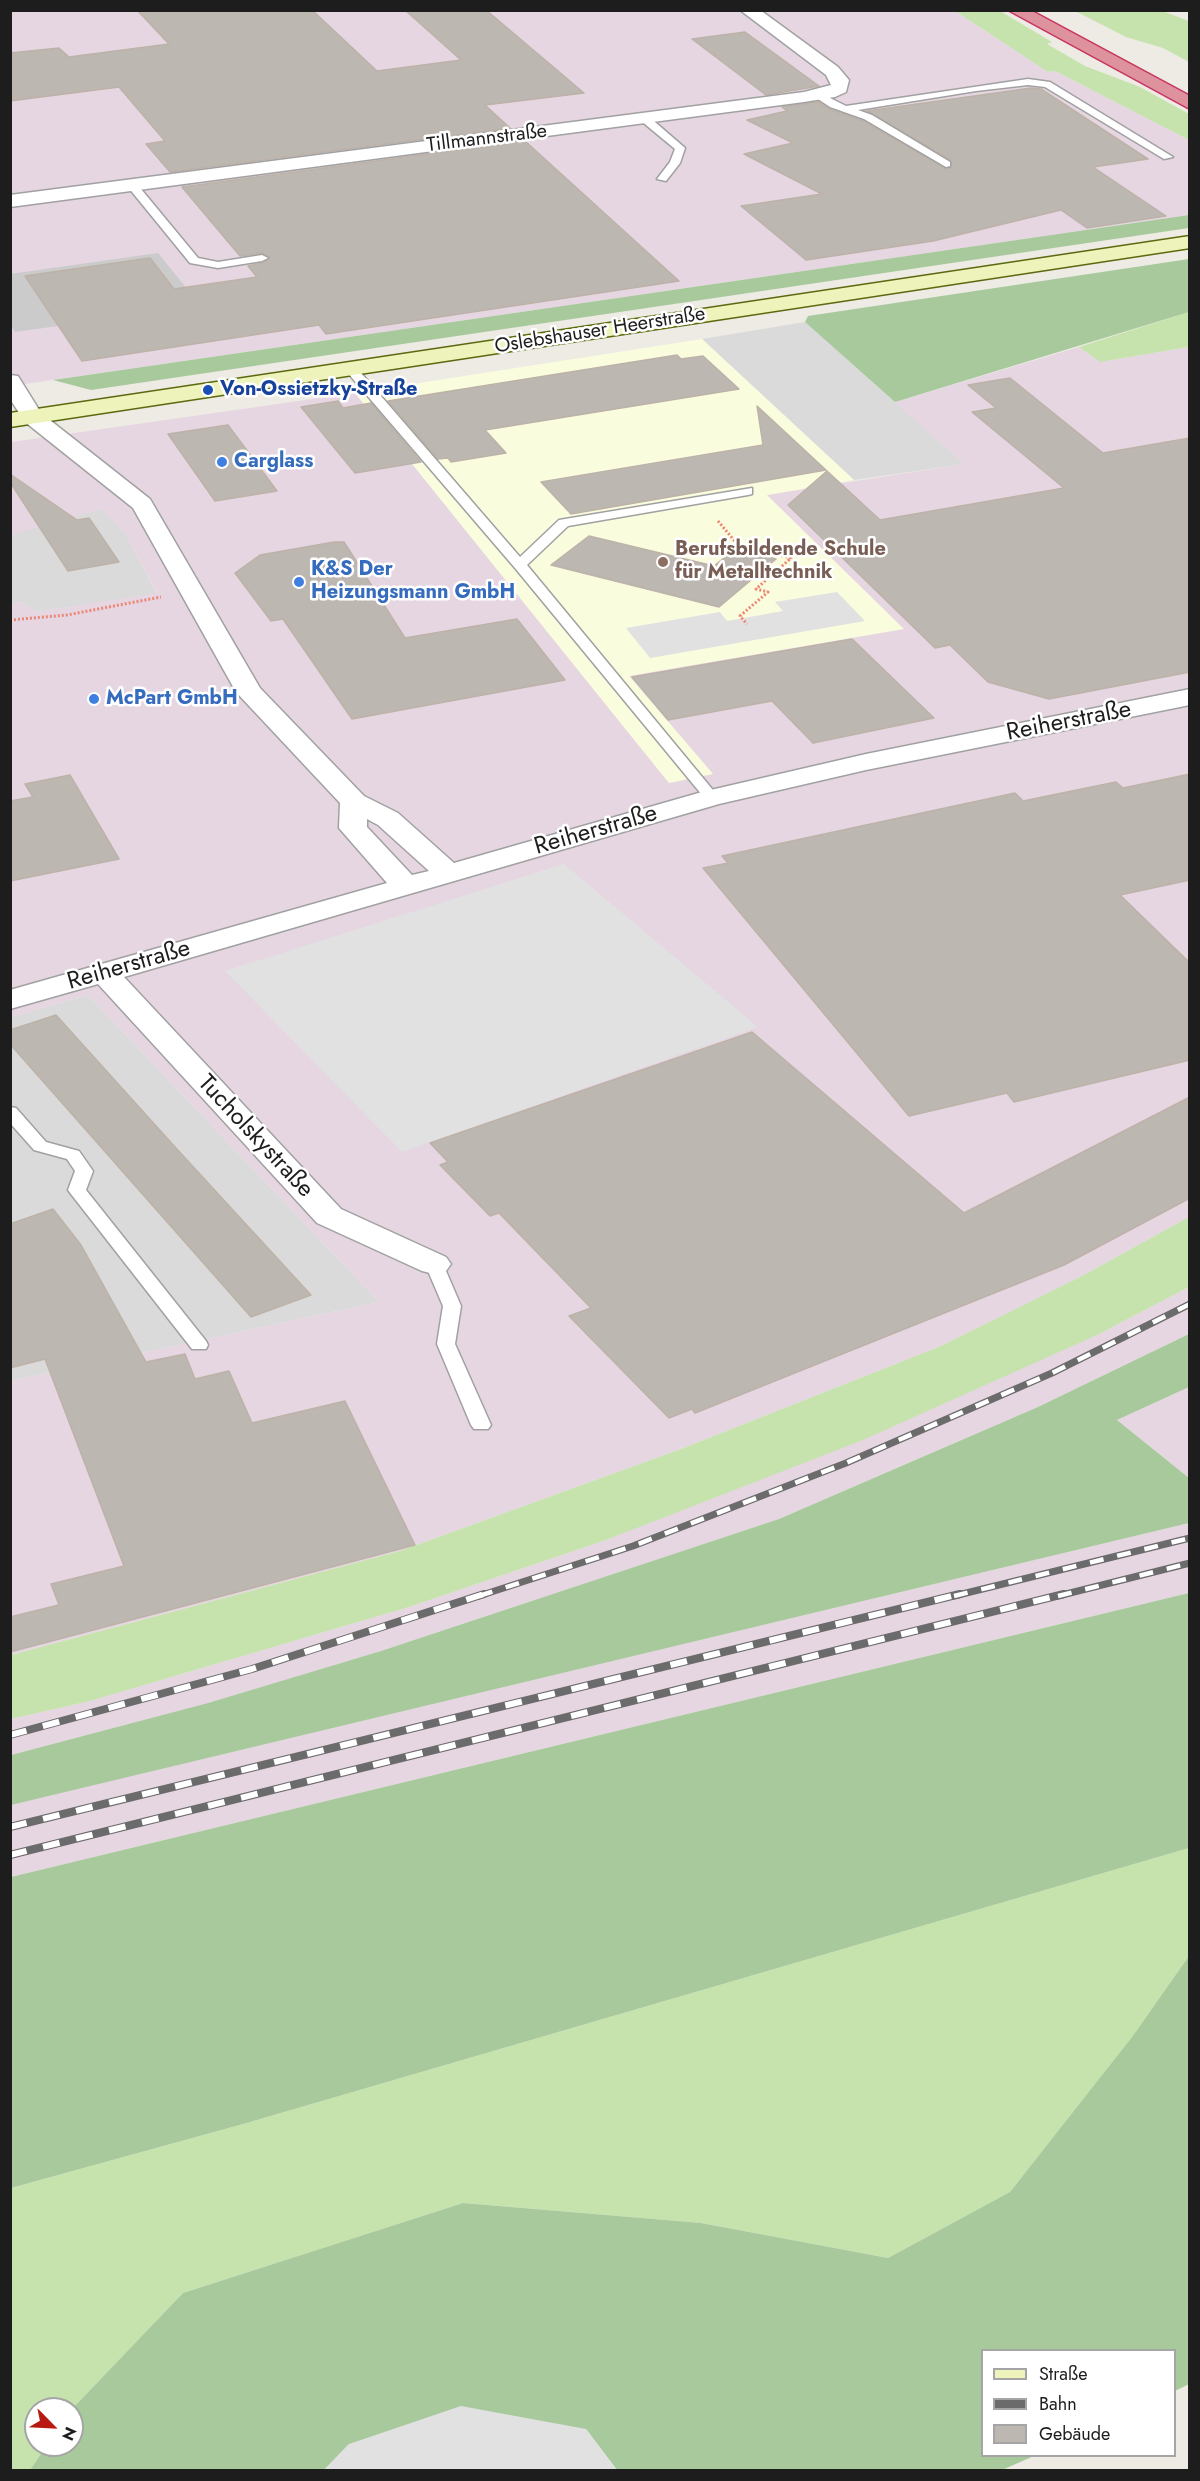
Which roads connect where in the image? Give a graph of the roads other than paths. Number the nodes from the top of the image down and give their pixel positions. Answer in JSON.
{"nodes":[{"id":1,"x":748,"y":10,"type":"edge"},
{"id":2,"x":1016,"y":10,"type":"edge"},
{"id":3,"x":818,"y":95,"type":"junction"},
{"id":4,"x":1190,"y":104,"type":"edge"},
{"id":5,"x":846,"y":109,"type":"junction"},
{"id":6,"x":644,"y":118,"type":"junction"},
{"id":7,"x":1168,"y":157,"type":"dead end"},
{"id":8,"x":946,"y":164,"type":"dead end"},
{"id":9,"x":662,"y":179,"type":"dead end"},
{"id":10,"x":132,"y":185,"type":"junction"},
{"id":11,"x":10,"y":201,"type":"edge"},
{"id":12,"x":1190,"y":242,"type":"edge"},
{"id":13,"x":262,"y":258,"type":"dead end"},
{"id":14,"x":351,"y":369,"type":"junction"},
{"id":15,"x":10,"y":381,"type":"edge"},
{"id":16,"x":22,"y":418,"type":"edge"},
{"id":17,"x":748,"y":491,"type":"dead end"},
{"id":18,"x":520,"y":565,"type":"junction"},
{"id":19,"x":1190,"y":697,"type":"edge"},
{"id":20,"x":712,"y":798,"type":"junction"},
{"id":21,"x":354,"y":802,"type":"junction"},
{"id":22,"x":447,"y":872,"type":"junction"},
{"id":23,"x":405,"y":885,"type":"junction"},
{"id":24,"x":104,"y":973,"type":"junction"},
{"id":25,"x":10,"y":1000,"type":"edge"},
{"id":26,"x":10,"y":1112,"type":"edge"},
{"id":27,"x":434,"y":1264,"type":"joint"},
{"id":28,"x":199,"y":1345,"type":"dead end"},
{"id":29,"x":481,"y":1425,"type":"dead end"}],
"edges":[{"from":1,"to":3,"type":"street","name":"Tillmannstraße"},
{"from":2,"to":4,"type":"highway"},
{"from":3,"to":5,"type":"lane"},
{"from":3,"to":6,"type":"street","name":"Tillmannstraße"},
{"from":5,"to":7,"type":"lane"},
{"from":5,"to":8,"type":"lane"},
{"from":6,"to":9,"type":"lane"},
{"from":6,"to":10,"type":"street","name":"Tillmannstraße"},
{"from":10,"to":11,"type":"street","name":"Tillmannstraße"},
{"from":10,"to":13,"type":"lane"},
{"from":12,"to":14,"type":"main road","name":"Oslebshauser Heerstraße"},
{"from":14,"to":16,"type":"main road","name":"Oslebshauser Heerstraße"},
{"from":14,"to":18,"type":"lane"},
{"from":15,"to":16,"type":"street"},
{"from":16,"to":21,"type":"street"},
{"from":17,"to":18,"type":"lane"},
{"from":18,"to":20,"type":"lane"},
{"from":19,"to":20,"type":"street","name":"Reiherstraße"},
{"from":20,"to":22,"type":"street","name":"Reiherstraße"},
{"from":21,"to":22,"type":"street"},
{"from":21,"to":23,"type":"street"},
{"from":22,"to":23,"type":"street","name":"Reiherstraße"},
{"from":23,"to":24,"type":"street","name":"Reiherstraße"},
{"from":24,"to":25,"type":"street","name":"Reiherstraße"},
{"from":24,"to":27,"type":"street","name":"Tucholskystraße"},
{"from":26,"to":28,"type":"lane"},
{"from":27,"to":29,"type":"lane"}]}
